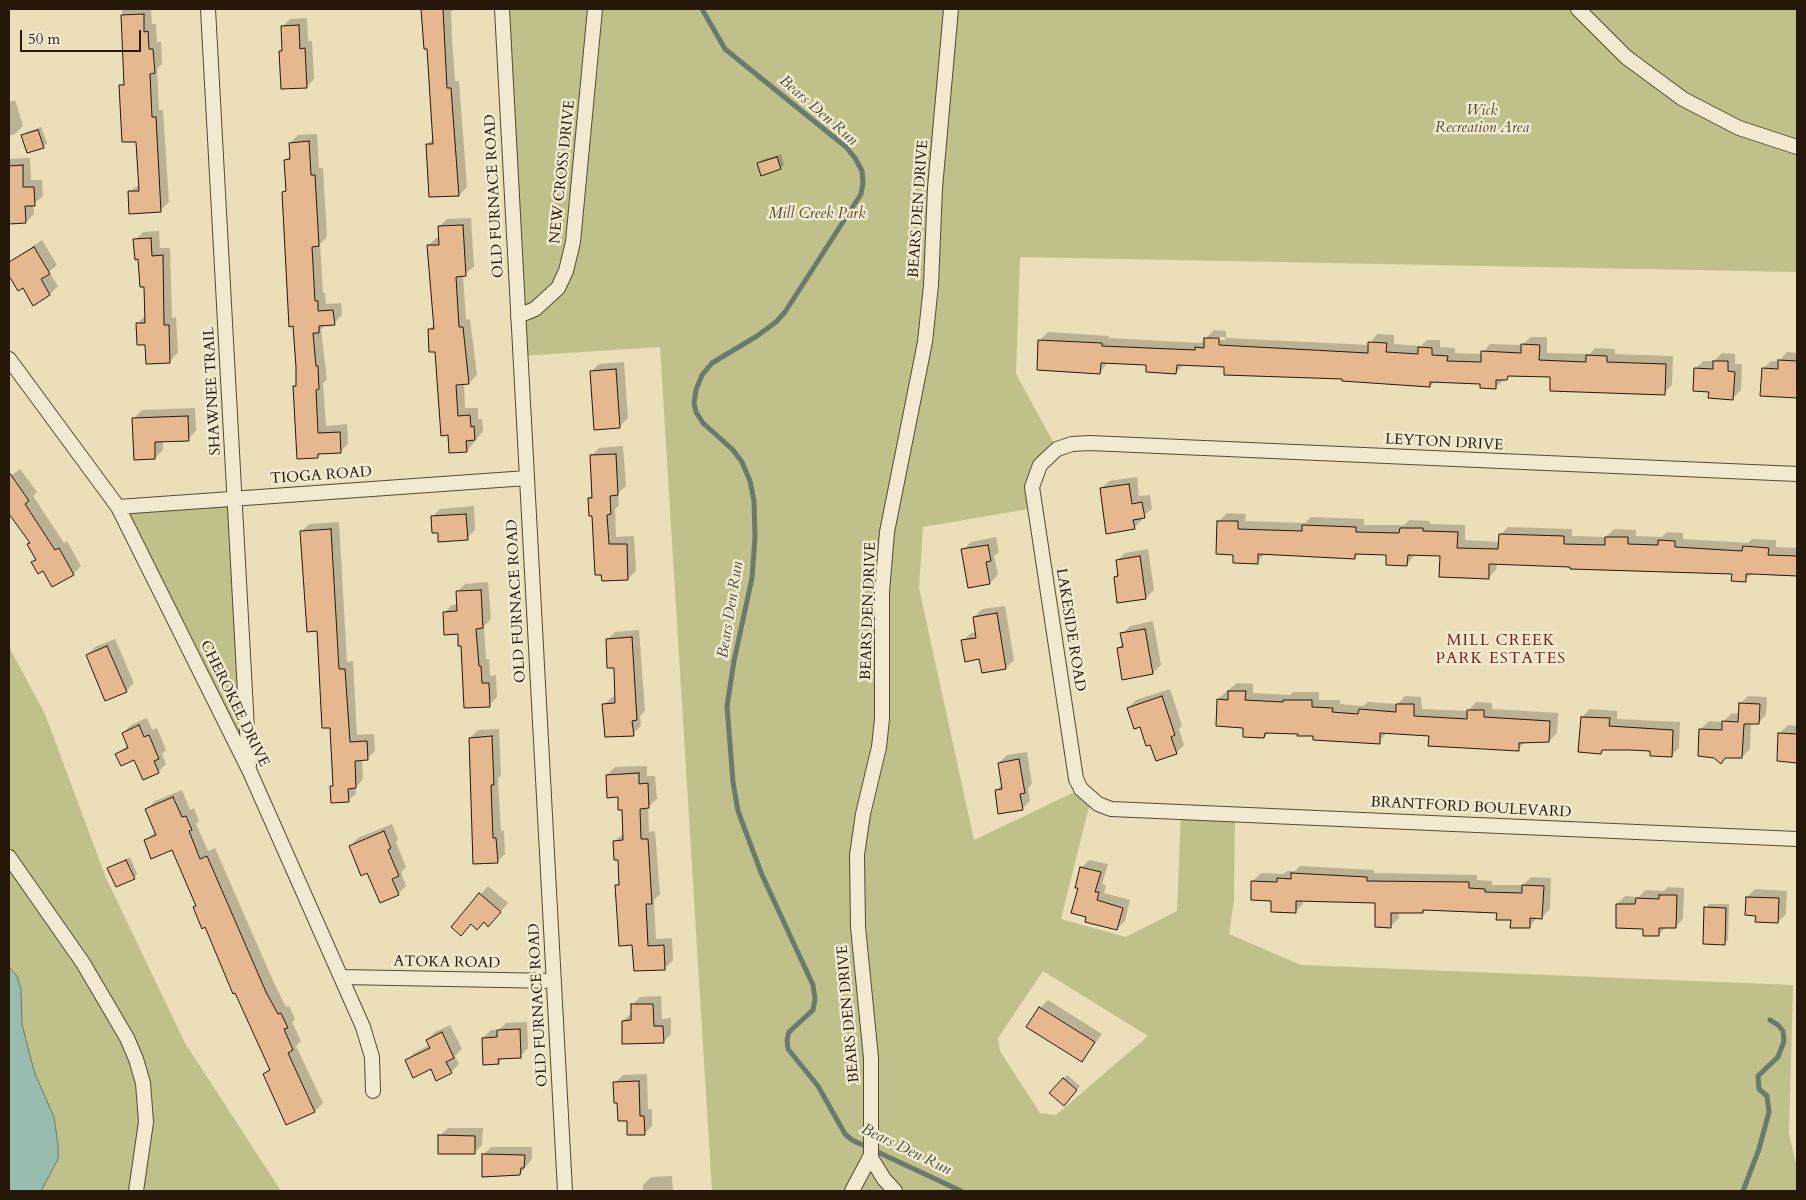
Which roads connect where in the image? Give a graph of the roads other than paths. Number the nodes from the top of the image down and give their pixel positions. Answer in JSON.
{"nodes":[{"id":1,"x":208,"y":9,"type":"edge"},
{"id":2,"x":502,"y":9,"type":"edge"},
{"id":3,"x":595,"y":9,"type":"edge"},
{"id":4,"x":951,"y":9,"type":"edge"},
{"id":5,"x":1578,"y":9,"type":"edge"},
{"id":6,"x":1797,"y":147,"type":"edge"},
{"id":7,"x":518,"y":316,"type":"junction"},
{"id":8,"x":9,"y":359,"type":"edge"},
{"id":9,"x":1090,"y":444,"type":"joint"},
{"id":10,"x":1797,"y":474,"type":"edge"},
{"id":11,"x":527,"y":478,"type":"junction"},
{"id":12,"x":235,"y":499,"type":"junction"},
{"id":13,"x":118,"y":508,"type":"junction"},
{"id":14,"x":250,"y":772,"type":"junction"},
{"id":15,"x":1142,"y":810,"type":"joint"},
{"id":16,"x":1797,"y":839,"type":"edge"},
{"id":17,"x":9,"y":857,"type":"edge"},
{"id":18,"x":340,"y":977,"type":"junction"},
{"id":19,"x":554,"y":982,"type":"junction"},
{"id":20,"x":373,"y":1091,"type":"dead end"},
{"id":21,"x":871,"y":1156,"type":"junction"},
{"id":22,"x":136,"y":1191,"type":"edge"},
{"id":23,"x":565,"y":1191,"type":"edge"},
{"id":24,"x":852,"y":1191,"type":"edge"},
{"id":25,"x":895,"y":1191,"type":"edge"}],
"edges":[{"from":1,"to":12,"type":"street","name":"SHAWNEE TRAIL"},
{"from":2,"to":7,"type":"street","name":"OLD FURNACE ROAD"},
{"from":3,"to":7,"type":"street","name":"NEW CROSS DRIVE"},
{"from":4,"to":21,"type":"street","name":"BEARS DEN DRIVE"},
{"from":5,"to":6,"type":"street"},
{"from":7,"to":11,"type":"street","name":"OLD FURNACE ROAD"},
{"from":8,"to":13,"type":"street","name":"CHEROKEE DRIVE"},
{"from":9,"to":10,"type":"street","name":"LEYTON DRIVE"},
{"from":9,"to":15,"type":"street","name":"LAKESIDE ROAD"},
{"from":11,"to":12,"type":"street","name":"TIOGA ROAD"},
{"from":11,"to":19,"type":"street","name":"OLD FURNACE ROAD"},
{"from":12,"to":13,"type":"street","name":"TIOGA ROAD"},
{"from":12,"to":14,"type":"street","name":"SHAWNEE TRAIL"},
{"from":13,"to":14,"type":"street","name":"CHEROKEE DRIVE"},
{"from":14,"to":18,"type":"street","name":"CHEROKEE DRIVE"},
{"from":15,"to":16,"type":"street","name":"BRANTFORD BOULEVARD"},
{"from":17,"to":22,"type":"street"},
{"from":18,"to":19,"type":"street","name":"ATOKA ROAD"},
{"from":18,"to":20,"type":"street","name":"CHEROKEE DRIVE"},
{"from":19,"to":23,"type":"street","name":"OLD FURNACE ROAD"},
{"from":21,"to":24,"type":"street"},
{"from":21,"to":25,"type":"street"}]}
